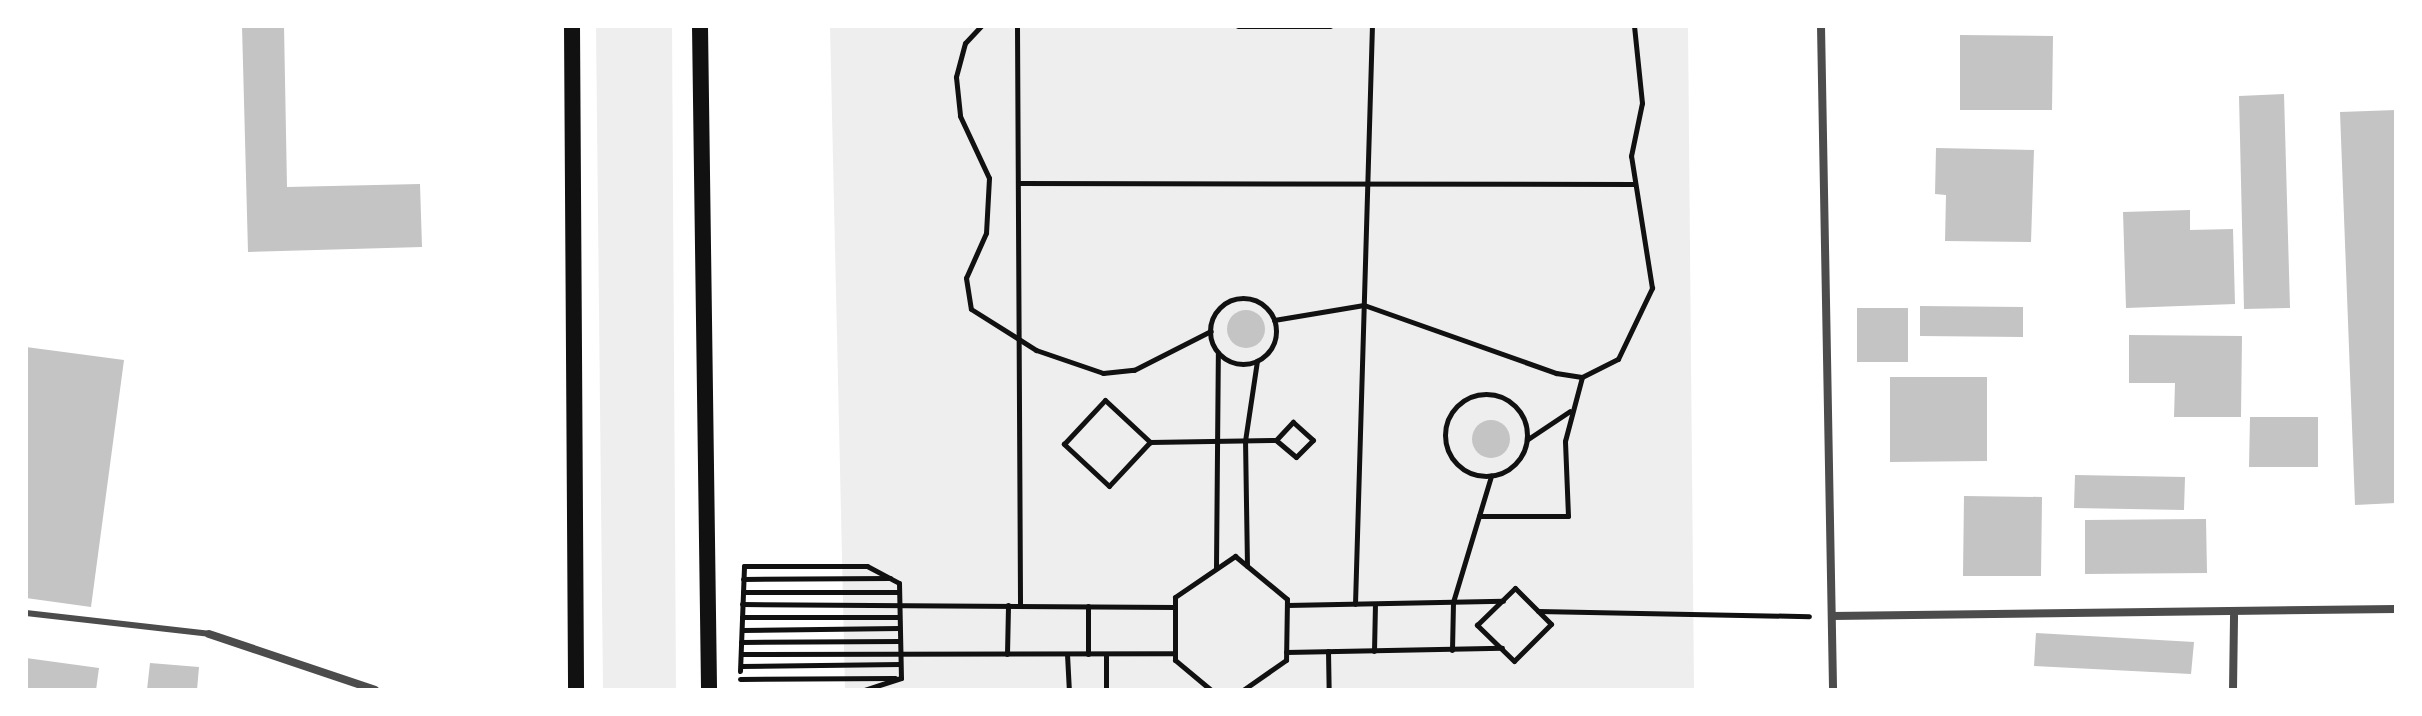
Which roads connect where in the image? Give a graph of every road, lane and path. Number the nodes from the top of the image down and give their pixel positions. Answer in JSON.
{"nodes":[{"id":1,"x":572,"y":26,"type":"edge"},
{"id":2,"x":700,"y":26,"type":"edge"},
{"id":3,"x":981,"y":26,"type":"edge"},
{"id":4,"x":1017,"y":26,"type":"edge"},
{"id":5,"x":1238,"y":26,"type":"edge"},
{"id":6,"x":1330,"y":26,"type":"edge"},
{"id":7,"x":1372,"y":26,"type":"edge"},
{"id":8,"x":1634,"y":26,"type":"edge"},
{"id":9,"x":1821,"y":26,"type":"edge"},
{"id":10,"x":1018,"y":183,"type":"junction"},
{"id":11,"x":1367,"y":184,"type":"junction"},
{"id":12,"x":1635,"y":184,"type":"junction"},
{"id":13,"x":1364,"y":305,"type":"junction"},
{"id":14,"x":1274,"y":320,"type":"junction"},
{"id":15,"x":1211,"y":331,"type":"junction"},
{"id":16,"x":1019,"y":341,"type":"junction"},
{"id":17,"x":1218,"y":353,"type":"junction"},
{"id":18,"x":1257,"y":361,"type":"junction"},
{"id":19,"x":1582,"y":377,"type":"junction"},
{"id":20,"x":1570,"y":411,"type":"junction"},
{"id":21,"x":1527,"y":439,"type":"junction"},
{"id":22,"x":1276,"y":440,"type":"junction"},
{"id":23,"x":1213,"y":441,"type":"junction"},
{"id":24,"x":1245,"y":441,"type":"junction"},
{"id":25,"x":1150,"y":442,"type":"junction"},
{"id":26,"x":1491,"y":476,"type":"junction"},
{"id":27,"x":1479,"y":516,"type":"junction"},
{"id":28,"x":1247,"y":566,"type":"junction"},
{"id":29,"x":1216,"y":568,"type":"junction"},
{"id":30,"x":890,"y":578,"type":"junction"},
{"id":31,"x":743,"y":579,"type":"junction"},
{"id":32,"x":743,"y":592,"type":"junction"},
{"id":33,"x":899,"y":592,"type":"junction"},
{"id":34,"x":1503,"y":601,"type":"junction"},
{"id":35,"x":1453,"y":602,"type":"junction"},
{"id":36,"x":742,"y":604,"type":"junction"},
{"id":37,"x":899,"y":604,"type":"junction"},
{"id":38,"x":1355,"y":604,"type":"junction"},
{"id":39,"x":1375,"y":604,"type":"junction"},
{"id":40,"x":1008,"y":605,"type":"junction"},
{"id":41,"x":1020,"y":605,"type":"junction"},
{"id":42,"x":1287,"y":605,"type":"junction"},
{"id":43,"x":1088,"y":606,"type":"junction"},
{"id":44,"x":1175,"y":607,"type":"junction"},
{"id":45,"x":2396,"y":609,"type":"edge"},
{"id":46,"x":1538,"y":611,"type":"junction"},
{"id":47,"x":26,"y":613,"type":"edge"},
{"id":48,"x":1832,"y":616,"type":"junction"},
{"id":49,"x":2234,"y":616,"type":"junction"},
{"id":50,"x":742,"y":617,"type":"junction"},
{"id":51,"x":899,"y":617,"type":"junction"},
{"id":52,"x":899,"y":628,"type":"junction"},
{"id":53,"x":742,"y":630,"type":"junction"},
{"id":54,"x":209,"y":634,"type":"joint"},
{"id":55,"x":900,"y":641,"type":"junction"},
{"id":56,"x":741,"y":642,"type":"junction"},
{"id":57,"x":1502,"y":648,"type":"junction"},
{"id":58,"x":1452,"y":650,"type":"junction"},
{"id":59,"x":1328,"y":651,"type":"junction"},
{"id":60,"x":1374,"y":651,"type":"junction"},
{"id":61,"x":1286,"y":652,"type":"junction"},
{"id":62,"x":1175,"y":653,"type":"junction"},
{"id":63,"x":741,"y":654,"type":"junction"},
{"id":64,"x":1007,"y":654,"type":"junction"},
{"id":65,"x":1067,"y":654,"type":"junction"},
{"id":66,"x":1088,"y":654,"type":"junction"},
{"id":67,"x":1106,"y":654,"type":"junction"},
{"id":68,"x":900,"y":656,"type":"junction"},
{"id":69,"x":900,"y":664,"type":"junction"},
{"id":70,"x":741,"y":666,"type":"junction"},
{"id":71,"x":901,"y":678,"type":"junction"},
{"id":72,"x":740,"y":679,"type":"junction"},
{"id":73,"x":1247,"y":689,"type":"edge"},
{"id":74,"x":375,"y":690,"type":"edge"},
{"id":75,"x":576,"y":690,"type":"edge"},
{"id":76,"x":709,"y":690,"type":"edge"},
{"id":77,"x":740,"y":690,"type":"edge"},
{"id":78,"x":863,"y":690,"type":"edge"},
{"id":79,"x":1069,"y":690,"type":"edge"},
{"id":80,"x":1106,"y":690,"type":"edge"},
{"id":81,"x":1211,"y":690,"type":"edge"},
{"id":82,"x":1329,"y":690,"type":"edge"},
{"id":83,"x":1833,"y":690,"type":"edge"},
{"id":84,"x":2233,"y":690,"type":"edge"}],
"edges":[{"from":1,"to":75,"type":"main road"},
{"from":2,"to":76,"type":"main road"},
{"from":3,"to":16,"type":"path"},
{"from":4,"to":10,"type":"path"},
{"from":5,"to":6,"type":"path"},
{"from":7,"to":11,"type":"path"},
{"from":8,"to":12,"type":"path"},
{"from":9,"to":48,"type":"street"},
{"from":10,"to":11,"type":"path"},
{"from":10,"to":16,"type":"path"},
{"from":11,"to":12,"type":"path"},
{"from":11,"to":13,"type":"path"},
{"from":12,"to":19,"type":"path"},
{"from":13,"to":14,"type":"path"},
{"from":13,"to":19,"type":"path"},
{"from":13,"to":38,"type":"path"},
{"from":14,"to":15,"type":"path"},
{"from":14,"to":18,"type":"path"},
{"from":15,"to":16,"type":"path"},
{"from":15,"to":17,"type":"path"},
{"from":16,"to":41,"type":"path"},
{"from":17,"to":18,"type":"path"},
{"from":17,"to":23,"type":"path"},
{"from":18,"to":24,"type":"path"},
{"from":19,"to":20,"type":"path"},
{"from":20,"to":21,"type":"path"},
{"from":20,"to":27,"type":"path"},
{"from":21,"to":26,"type":"path"},
{"from":21,"to":26,"type":"path"},
{"from":22,"to":22,"type":"path"},
{"from":22,"to":24,"type":"path"},
{"from":23,"to":24,"type":"path"},
{"from":23,"to":25,"type":"path"},
{"from":23,"to":29,"type":"path"},
{"from":24,"to":28,"type":"path"},
{"from":25,"to":25,"type":"path"},
{"from":26,"to":27,"type":"path"},
{"from":27,"to":35,"type":"path"},
{"from":28,"to":29,"type":"path"},
{"from":28,"to":42,"type":"path"},
{"from":29,"to":44,"type":"path"},
{"from":30,"to":31,"type":"path"},
{"from":30,"to":31,"type":"path"},
{"from":30,"to":33,"type":"path"},
{"from":31,"to":32,"type":"path"},
{"from":32,"to":33,"type":"path"},
{"from":32,"to":36,"type":"path"},
{"from":33,"to":37,"type":"path"},
{"from":34,"to":35,"type":"path"},
{"from":34,"to":46,"type":"path"},
{"from":34,"to":57,"type":"path"},
{"from":35,"to":39,"type":"path"},
{"from":35,"to":58,"type":"path"},
{"from":36,"to":37,"type":"path"},
{"from":36,"to":50,"type":"path"},
{"from":37,"to":40,"type":"path"},
{"from":37,"to":51,"type":"path"},
{"from":38,"to":39,"type":"path"},
{"from":38,"to":42,"type":"path"},
{"from":39,"to":60,"type":"path"},
{"from":40,"to":41,"type":"path"},
{"from":40,"to":64,"type":"path"},
{"from":41,"to":43,"type":"path"},
{"from":42,"to":61,"type":"path"},
{"from":43,"to":44,"type":"path"},
{"from":43,"to":66,"type":"path"},
{"from":44,"to":62,"type":"path"},
{"from":45,"to":49,"type":"street"},
{"from":46,"to":48,"type":"path"},
{"from":46,"to":57,"type":"path"},
{"from":47,"to":54,"type":"lane"},
{"from":48,"to":49,"type":"street"},
{"from":48,"to":83,"type":"street"},
{"from":49,"to":84,"type":"street"},
{"from":50,"to":51,"type":"path"},
{"from":50,"to":53,"type":"path"},
{"from":51,"to":52,"type":"path"},
{"from":52,"to":53,"type":"path"},
{"from":52,"to":55,"type":"path"},
{"from":53,"to":56,"type":"path"},
{"from":54,"to":74,"type":"street"},
{"from":55,"to":56,"type":"path"},
{"from":55,"to":68,"type":"path"},
{"from":56,"to":63,"type":"path"},
{"from":57,"to":58,"type":"path"},
{"from":58,"to":60,"type":"path"},
{"from":59,"to":60,"type":"path"},
{"from":59,"to":61,"type":"path"},
{"from":59,"to":82,"type":"path"},
{"from":61,"to":73,"type":"path"},
{"from":62,"to":67,"type":"path"},
{"from":62,"to":81,"type":"path"},
{"from":63,"to":68,"type":"path"},
{"from":63,"to":70,"type":"path"},
{"from":64,"to":65,"type":"path"},
{"from":64,"to":68,"type":"path"},
{"from":65,"to":66,"type":"path"},
{"from":65,"to":79,"type":"path"},
{"from":66,"to":67,"type":"path"},
{"from":67,"to":80,"type":"path"},
{"from":68,"to":69,"type":"path"},
{"from":69,"to":70,"type":"path"},
{"from":69,"to":71,"type":"path"},
{"from":70,"to":72,"type":"path"},
{"from":71,"to":72,"type":"path"},
{"from":71,"to":78,"type":"path"},
{"from":72,"to":77,"type":"path"}]}
